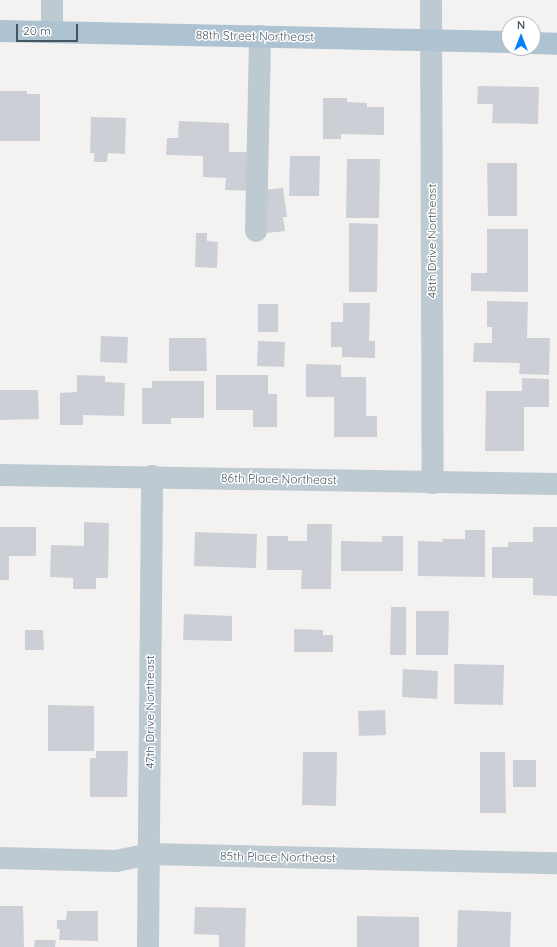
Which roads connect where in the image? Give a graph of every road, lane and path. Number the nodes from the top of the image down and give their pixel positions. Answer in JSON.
{"nodes":[{"id":1,"x":52,"y":0,"type":"edge"},
{"id":2,"x":432,"y":0,"type":"edge"},
{"id":3,"x":0,"y":31,"type":"edge"},
{"id":4,"x":52,"y":32,"type":"junction"},
{"id":5,"x":260,"y":36,"type":"junction"},
{"id":6,"x":431,"y":40,"type":"junction"},
{"id":7,"x":501,"y":42,"type":"edge"},
{"id":8,"x":541,"y":43,"type":"edge"},
{"id":9,"x":557,"y":44,"type":"edge"},
{"id":10,"x":256,"y":231,"type":"dead end"},
{"id":11,"x":0,"y":475,"type":"edge"},
{"id":12,"x":152,"y":476,"type":"junction"},
{"id":13,"x":433,"y":483,"type":"junction"},
{"id":14,"x":557,"y":484,"type":"edge"},
{"id":15,"x":149,"y":854,"type":"junction"},
{"id":16,"x":0,"y":858,"type":"edge"},
{"id":17,"x":557,"y":863,"type":"edge"},
{"id":18,"x":148,"y":947,"type":"edge"}],
"edges":[{"from":1,"to":4,"type":"street"},
{"from":2,"to":6,"type":"street","name":"48th Drive Northeast"},
{"from":3,"to":4,"type":"main road","name":"88th Street Northeast"},
{"from":4,"to":5,"type":"main road","name":"88th Street Northeast"},
{"from":5,"to":6,"type":"main road","name":"88th Street Northeast"},
{"from":5,"to":10,"type":"street"},
{"from":6,"to":7,"type":"main road","name":"88th Street Northeast"},
{"from":6,"to":13,"type":"street","name":"48th Drive Northeast"},
{"from":8,"to":9,"type":"main road"},
{"from":11,"to":12,"type":"street","name":"86th Place Northeast"},
{"from":12,"to":13,"type":"street","name":"86th Place Northeast"},
{"from":12,"to":15,"type":"street","name":"47th Drive Northeast"},
{"from":13,"to":14,"type":"street","name":"86th Place Northeast"},
{"from":15,"to":16,"type":"street","name":"85th Place Northeast"},
{"from":15,"to":17,"type":"street","name":"85th Place Northeast"},
{"from":15,"to":18,"type":"street","name":"47th Drive Northeast"}]}
